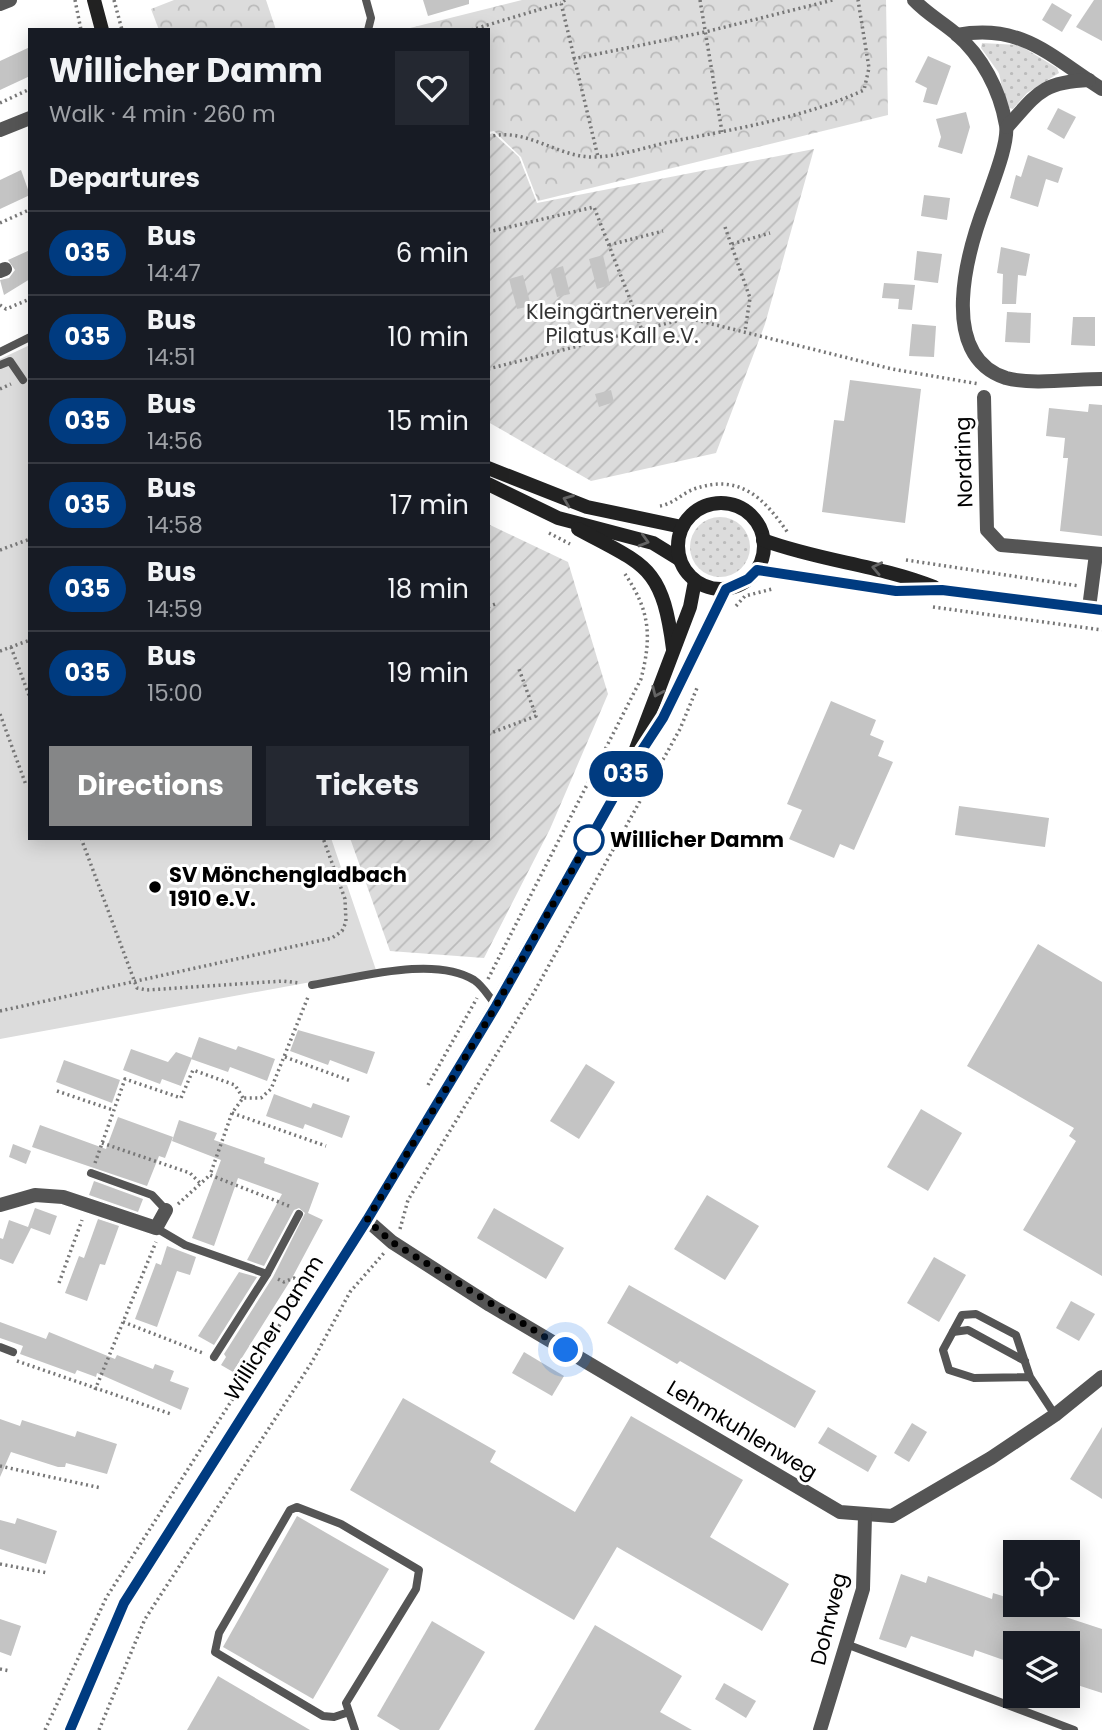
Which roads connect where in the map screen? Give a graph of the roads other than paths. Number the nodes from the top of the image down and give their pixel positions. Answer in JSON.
{"nodes":[{"id":1,"x":10,"y":0,"type":"edge"},
{"id":2,"x":94,"y":0,"type":"edge"},
{"id":3,"x":366,"y":0,"type":"edge"},
{"id":4,"x":914,"y":0,"type":"edge"},
{"id":5,"x":0,"y":4,"type":"edge"},
{"id":6,"x":101,"y":28,"type":"edge"},
{"id":7,"x":368,"y":28,"type":"edge"},
{"id":8,"x":957,"y":35,"type":"junction"},
{"id":9,"x":1089,"y":80,"type":"junction"},
{"id":10,"x":1102,"y":89,"type":"edge"},
{"id":11,"x":28,"y":119,"type":"edge"},
{"id":12,"x":1007,"y":127,"type":"junction"},
{"id":13,"x":0,"y":130,"type":"edge"},
{"id":14,"x":28,"y":338,"type":"edge"},
{"id":15,"x":0,"y":352,"type":"edge"},
{"id":16,"x":0,"y":365,"type":"edge"},
{"id":17,"x":1102,"y":379,"type":"edge"},
{"id":18,"x":23,"y":380,"type":"dead end"},
{"id":19,"x":984,"y":391,"type":"road end"},
{"id":20,"x":490,"y":469,"type":"edge"},
{"id":21,"x":490,"y":485,"type":"edge"},
{"id":22,"x":558,"y":518,"type":"junction"},
{"id":23,"x":682,"y":527,"type":"junction"},
{"id":24,"x":763,"y":540,"type":"junction"},
{"id":25,"x":1099,"y":554,"type":"edge"},
{"id":26,"x":679,"y":559,"type":"junction"},
{"id":27,"x":757,"y":570,"type":"junction"},
{"id":28,"x":695,"y":581,"type":"junction"},
{"id":29,"x":726,"y":589,"type":"junction"},
{"id":30,"x":942,"y":590,"type":"junction"},
{"id":31,"x":1095,"y":609,"type":"edge"},
{"id":32,"x":674,"y":653,"type":"junction"},
{"id":33,"x":629,"y":770,"type":"junction"},
{"id":34,"x":312,"y":985,"type":"road end"},
{"id":35,"x":496,"y":1006,"type":"junction"},
{"id":36,"x":91,"y":1173,"type":"road end"},
{"id":37,"x":0,"y":1205,"type":"edge"},
{"id":38,"x":166,"y":1210,"type":"joint"},
{"id":39,"x":299,"y":1214,"type":"road end"},
{"id":40,"x":367,"y":1220,"type":"junction"},
{"id":41,"x":158,"y":1229,"type":"junction"},
{"id":42,"x":267,"y":1274,"type":"junction"},
{"id":43,"x":953,"y":1332,"type":"junction"},
{"id":44,"x":0,"y":1348,"type":"edge"},
{"id":45,"x":13,"y":1352,"type":"road end"},
{"id":46,"x":214,"y":1357,"type":"road end"},
{"id":47,"x":1025,"y":1361,"type":"junction"},
{"id":48,"x":1030,"y":1377,"type":"junction"},
{"id":49,"x":1102,"y":1377,"type":"edge"},
{"id":50,"x":1055,"y":1415,"type":"junction"},
{"id":51,"x":865,"y":1516,"type":"junction"},
{"id":52,"x":846,"y":1644,"type":"junction"},
{"id":53,"x":349,"y":1712,"type":"junction"},
{"id":54,"x":70,"y":1730,"type":"edge"},
{"id":55,"x":355,"y":1730,"type":"edge"},
{"id":56,"x":821,"y":1730,"type":"edge"},
{"id":57,"x":1074,"y":1730,"type":"edge"}],
"edges":[{"from":1,"to":5,"type":"street"},
{"from":2,"to":6,"type":"main road"},
{"from":3,"to":7,"type":"lane"},
{"from":4,"to":8,"type":"street"},
{"from":8,"to":9,"type":"street"},
{"from":8,"to":12,"type":"street"},
{"from":9,"to":10,"type":"street"},
{"from":9,"to":12,"type":"street"},
{"from":11,"to":13,"type":"street"},
{"from":12,"to":17,"type":"street"},
{"from":14,"to":15,"type":"lane"},
{"from":16,"to":18,"type":"lane"},
{"from":19,"to":25,"type":"street","name":"Nordring"},
{"from":23,"to":20,"type":"main road","one_way":true},
{"from":21,"to":22,"type":"main road"},
{"from":22,"to":26,"type":"main road","one_way":true},
{"from":22,"to":32,"type":"main road"},
{"from":23,"to":24,"type":"main road"},
{"from":23,"to":26,"type":"main road"},
{"from":24,"to":27,"type":"main road"},
{"from":30,"to":24,"type":"main road","one_way":true},
{"from":25,"to":31,"type":"street"},
{"from":26,"to":28,"type":"main road"},
{"from":27,"to":29,"type":"main road"},
{"from":27,"to":30,"type":"main road"},
{"from":28,"to":29,"type":"main road"},
{"from":28,"to":32,"type":"main road","name":"Willicher Damm"},
{"from":29,"to":33,"type":"main road","name":"Willicher Damm"},
{"from":30,"to":31,"type":"main road"},
{"from":32,"to":33,"type":"main road","name":"Willicher Damm","one_way":true},
{"from":33,"to":35,"type":"main road","name":"Willicher Damm"},
{"from":34,"to":35,"type":"lane"},
{"from":35,"to":40,"type":"main road","name":"Willicher Damm"},
{"from":36,"to":38,"type":"lane"},
{"from":37,"to":41,"type":"street"},
{"from":38,"to":41,"type":"street"},
{"from":39,"to":42,"type":"lane"},
{"from":40,"to":51,"type":"street","name":"Lehmkuhlenweg"},
{"from":40,"to":54,"type":"main road","name":"Willicher Damm"},
{"from":41,"to":42,"type":"lane"},
{"from":42,"to":46,"type":"lane"},
{"from":43,"to":47,"type":"lane"},
{"from":43,"to":47,"type":"lane"},
{"from":43,"to":48,"type":"lane"},
{"from":44,"to":45,"type":"lane"},
{"from":47,"to":48,"type":"lane"},
{"from":48,"to":50,"type":"lane"},
{"from":49,"to":50,"type":"street","name":"Lehmkuhlenweg"},
{"from":50,"to":51,"type":"street","name":"Lehmkuhlenweg"},
{"from":51,"to":52,"type":"street","name":"Dohrweg"},
{"from":52,"to":56,"type":"street","name":"Dohrweg"},
{"from":52,"to":57,"type":"lane"},
{"from":53,"to":53,"type":"lane"},
{"from":53,"to":55,"type":"lane"}]}
